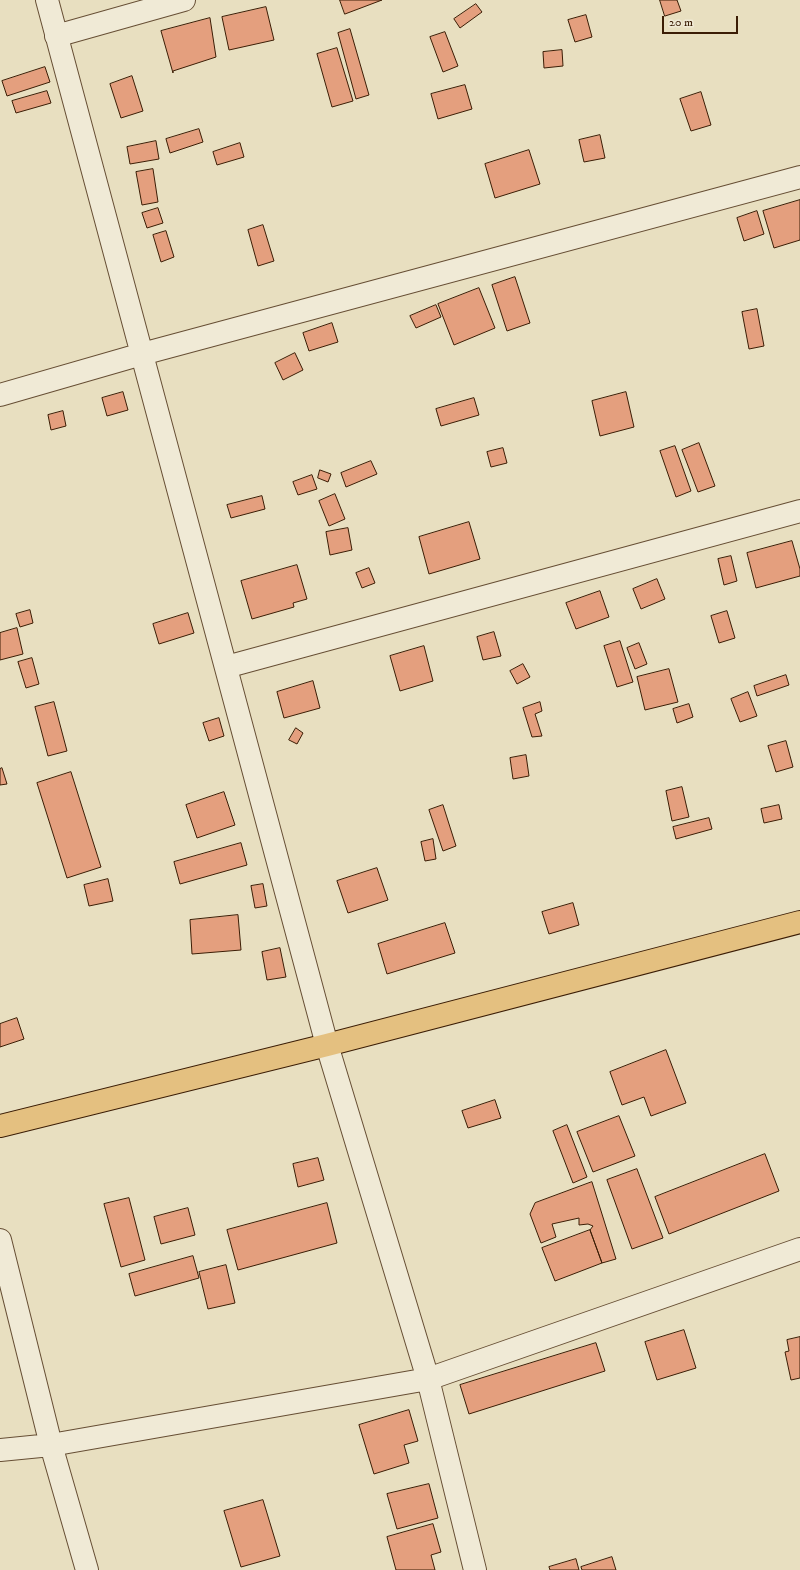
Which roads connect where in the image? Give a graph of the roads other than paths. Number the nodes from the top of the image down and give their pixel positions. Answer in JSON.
{"nodes":[{"id":1,"x":47,"y":0,"type":"edge"},
{"id":2,"x":184,"y":0,"type":"edge"},
{"id":3,"x":56,"y":36,"type":"junction"},
{"id":4,"x":800,"y":177,"type":"edge"},
{"id":5,"x":142,"y":354,"type":"junction"},
{"id":6,"x":0,"y":395,"type":"edge"},
{"id":7,"x":800,"y":511,"type":"edge"},
{"id":8,"x":226,"y":667,"type":"junction"},
{"id":9,"x":800,"y":922,"type":"edge"},
{"id":10,"x":327,"y":1045,"type":"junction"},
{"id":11,"x":0,"y":1126,"type":"edge"},
{"id":12,"x":0,"y":1240,"type":"edge"},
{"id":13,"x":800,"y":1249,"type":"edge"},
{"id":14,"x":428,"y":1379,"type":"junction"},
{"id":15,"x":51,"y":1445,"type":"junction"},
{"id":16,"x":0,"y":1450,"type":"edge"},
{"id":17,"x":87,"y":1570,"type":"edge"},
{"id":18,"x":475,"y":1570,"type":"edge"}],
"edges":[{"from":1,"to":3,"type":"street"},
{"from":2,"to":3,"type":"street"},
{"from":3,"to":5,"type":"street"},
{"from":4,"to":5,"type":"street"},
{"from":5,"to":6,"type":"street"},
{"from":5,"to":8,"type":"street"},
{"from":7,"to":8,"type":"street"},
{"from":8,"to":10,"type":"street"},
{"from":9,"to":10,"type":"main road"},
{"from":10,"to":11,"type":"main road"},
{"from":10,"to":14,"type":"street"},
{"from":12,"to":15,"type":"street"},
{"from":13,"to":14,"type":"street"},
{"from":14,"to":15,"type":"street"},
{"from":14,"to":18,"type":"street"},
{"from":15,"to":16,"type":"street"},
{"from":15,"to":17,"type":"street"}]}
